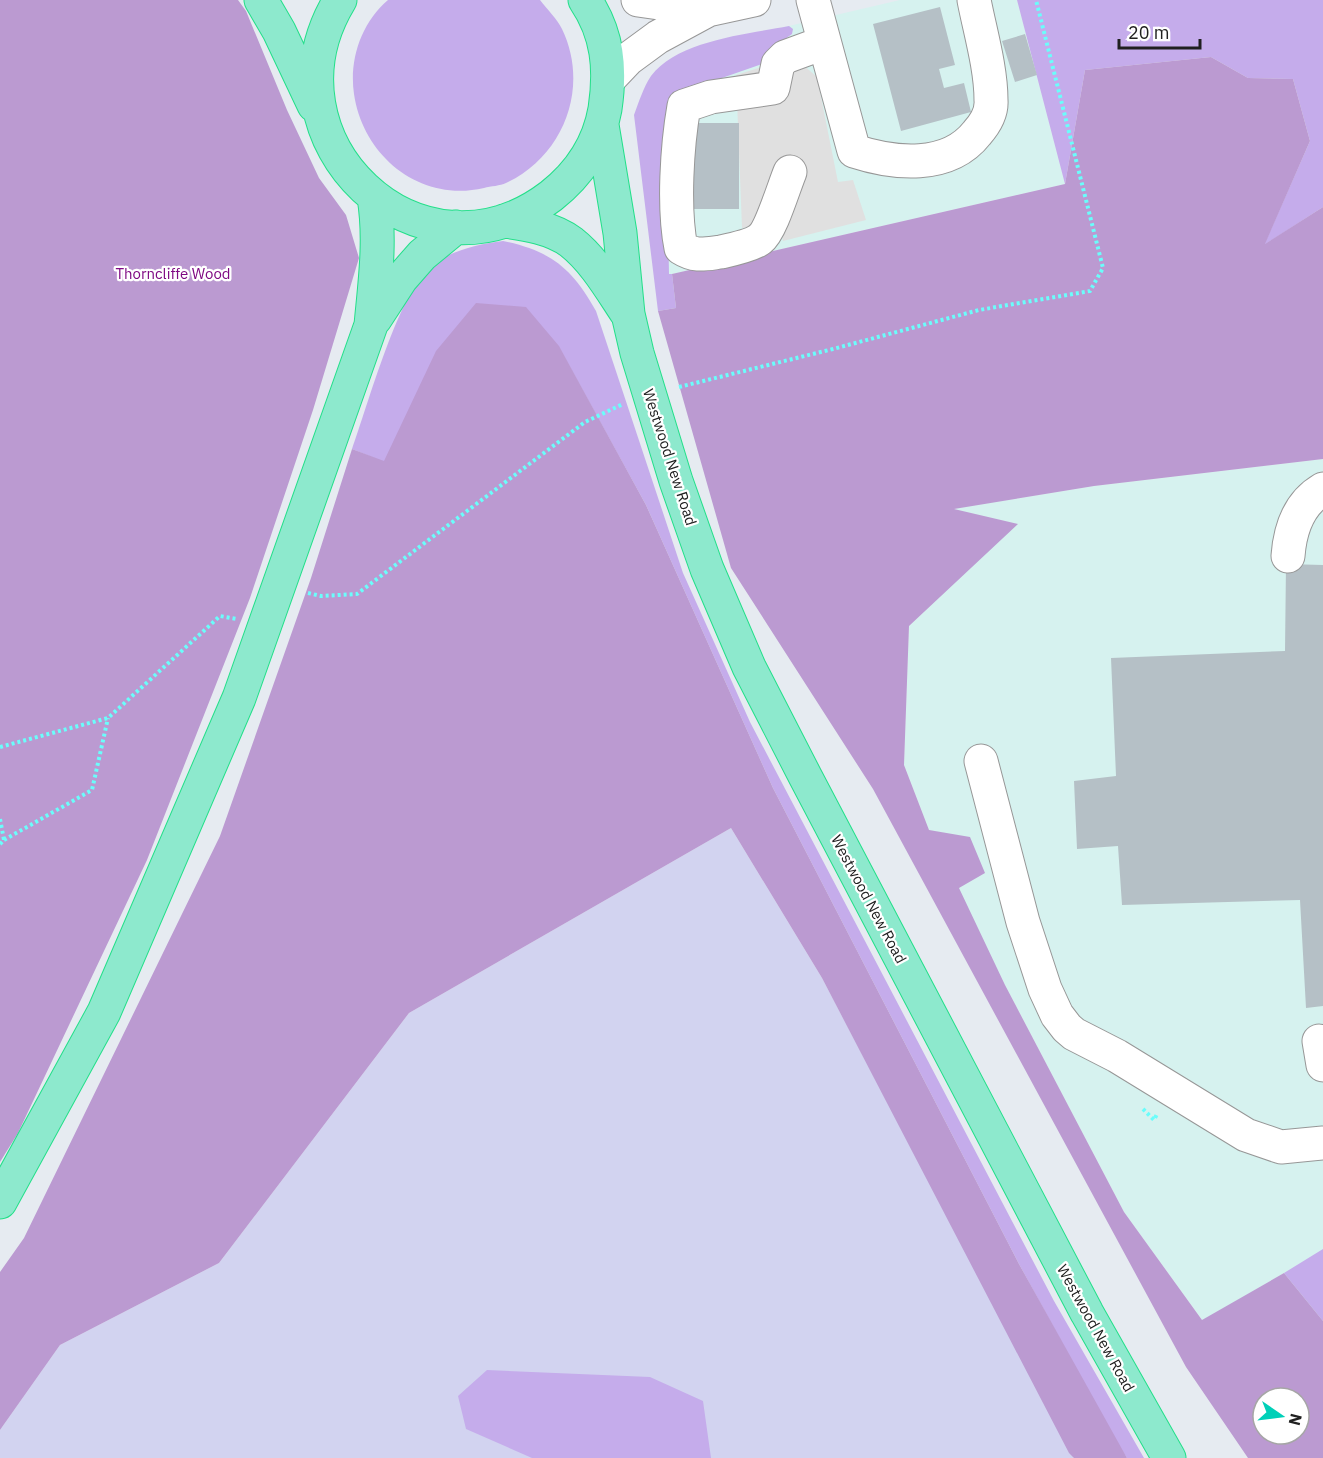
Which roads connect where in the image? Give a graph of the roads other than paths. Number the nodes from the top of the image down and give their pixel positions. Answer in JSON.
{"nodes":[{"id":1,"x":261,"y":0,"type":"edge"},
{"id":2,"x":340,"y":0,"type":"edge"},
{"id":3,"x":585,"y":0,"type":"edge"},
{"id":4,"x":638,"y":0,"type":"edge"},
{"id":5,"x":753,"y":0,"type":"edge"},
{"id":6,"x":813,"y":0,"type":"edge"},
{"id":7,"x":974,"y":0,"type":"edge"},
{"id":8,"x":708,"y":10,"type":"junction"},
{"id":9,"x":824,"y":43,"type":"junction"},
{"id":10,"x":609,"y":79,"type":"junction"},
{"id":11,"x":321,"y":120,"type":"junction"},
{"id":12,"x":602,"y":125,"type":"junction"},
{"id":13,"x":790,"y":172,"type":"dead end"},
{"id":14,"x":374,"y":197,"type":"junction"},
{"id":15,"x":504,"y":221,"type":"junction"},
{"id":16,"x":456,"y":227,"type":"junction"},
{"id":17,"x":628,"y":314,"type":"junction"},
{"id":18,"x":371,"y":325,"type":"junction"},
{"id":19,"x":1323,"y":489,"type":"edge"},
{"id":20,"x":1288,"y":556,"type":"dead end"},
{"id":21,"x":981,"y":760,"type":"dead end"},
{"id":22,"x":1323,"y":1143,"type":"edge"},
{"id":23,"x":0,"y":1202,"type":"edge"},
{"id":24,"x":1169,"y":1458,"type":"edge"}],
"edges":[{"from":1,"to":11,"type":"highway"},
{"from":2,"to":11,"type":"highway"},
{"from":3,"to":10,"type":"highway"},
{"from":4,"to":8,"type":"street"},
{"from":5,"to":8,"type":"street"},
{"from":6,"to":9,"type":"street"},
{"from":7,"to":9,"type":"street"},
{"from":8,"to":10,"type":"street"},
{"from":9,"to":13,"type":"street"},
{"from":10,"to":12,"type":"highway"},
{"from":11,"to":14,"type":"highway"},
{"from":12,"to":15,"type":"highway"},
{"from":12,"to":17,"type":"highway","name":"Westwood New Road"},
{"from":14,"to":16,"type":"highway"},
{"from":14,"to":18,"type":"highway"},
{"from":15,"to":16,"type":"highway"},
{"from":15,"to":17,"type":"highway","name":"Westwood New Road"},
{"from":16,"to":18,"type":"highway"},
{"from":17,"to":24,"type":"highway","name":"Westwood New Road"},
{"from":18,"to":23,"type":"highway"},
{"from":19,"to":20,"type":"street"},
{"from":21,"to":22,"type":"street"}]}
